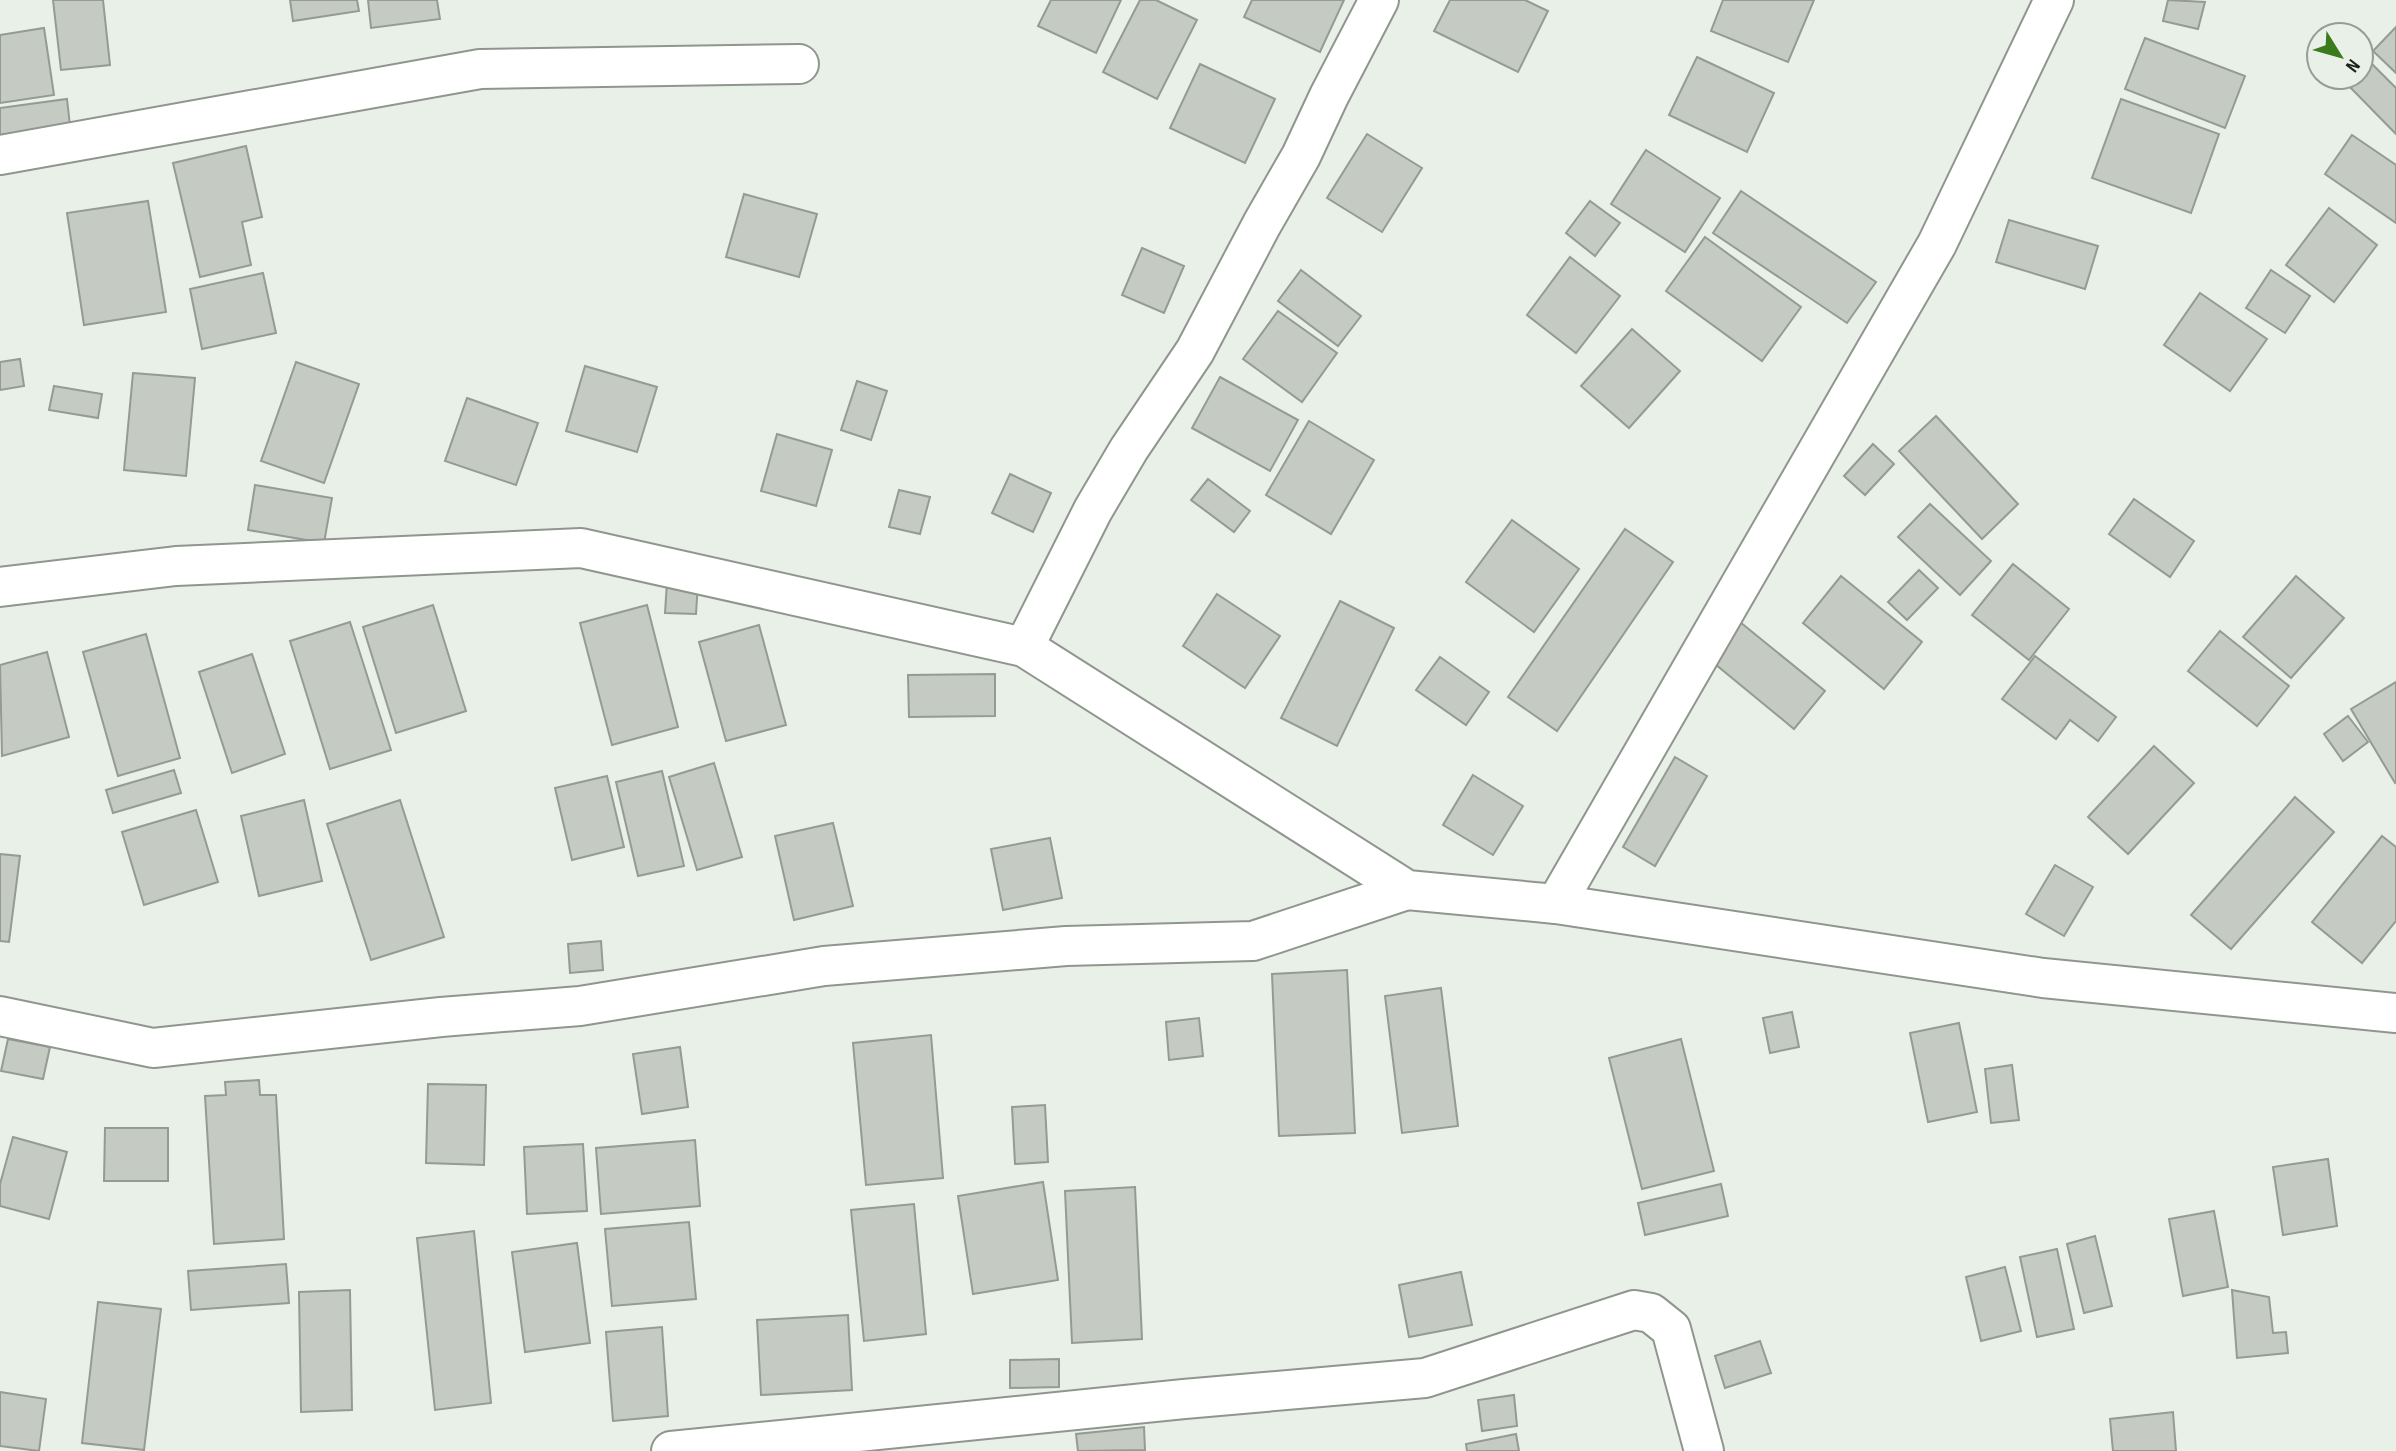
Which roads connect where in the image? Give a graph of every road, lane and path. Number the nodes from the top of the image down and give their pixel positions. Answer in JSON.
{"nodes":[{"id":1,"x":1380,"y":0,"type":"edge"},
{"id":2,"x":2054,"y":0,"type":"edge"},
{"id":3,"x":800,"y":64,"type":"dead end"},
{"id":4,"x":0,"y":155,"type":"edge"},
{"id":5,"x":0,"y":587,"type":"edge"},
{"id":6,"x":1024,"y":646,"type":"junction"},
{"id":7,"x":1407,"y":890,"type":"junction"},
{"id":8,"x":1556,"y":904,"type":"junction"},
{"id":9,"x":2396,"y":1013,"type":"edge"},
{"id":10,"x":0,"y":1016,"type":"edge"},
{"id":11,"x":671,"y":1451,"type":"edge"},
{"id":12,"x":1704,"y":1451,"type":"edge"}],
"edges":[{"from":1,"to":6,"type":"street"},
{"from":2,"to":8,"type":"street"},
{"from":3,"to":4,"type":"street"},
{"from":5,"to":6,"type":"street"},
{"from":6,"to":7,"type":"street"},
{"from":7,"to":8,"type":"street"},
{"from":7,"to":10,"type":"street"},
{"from":8,"to":9,"type":"street"},
{"from":11,"to":12,"type":"street"}]}
